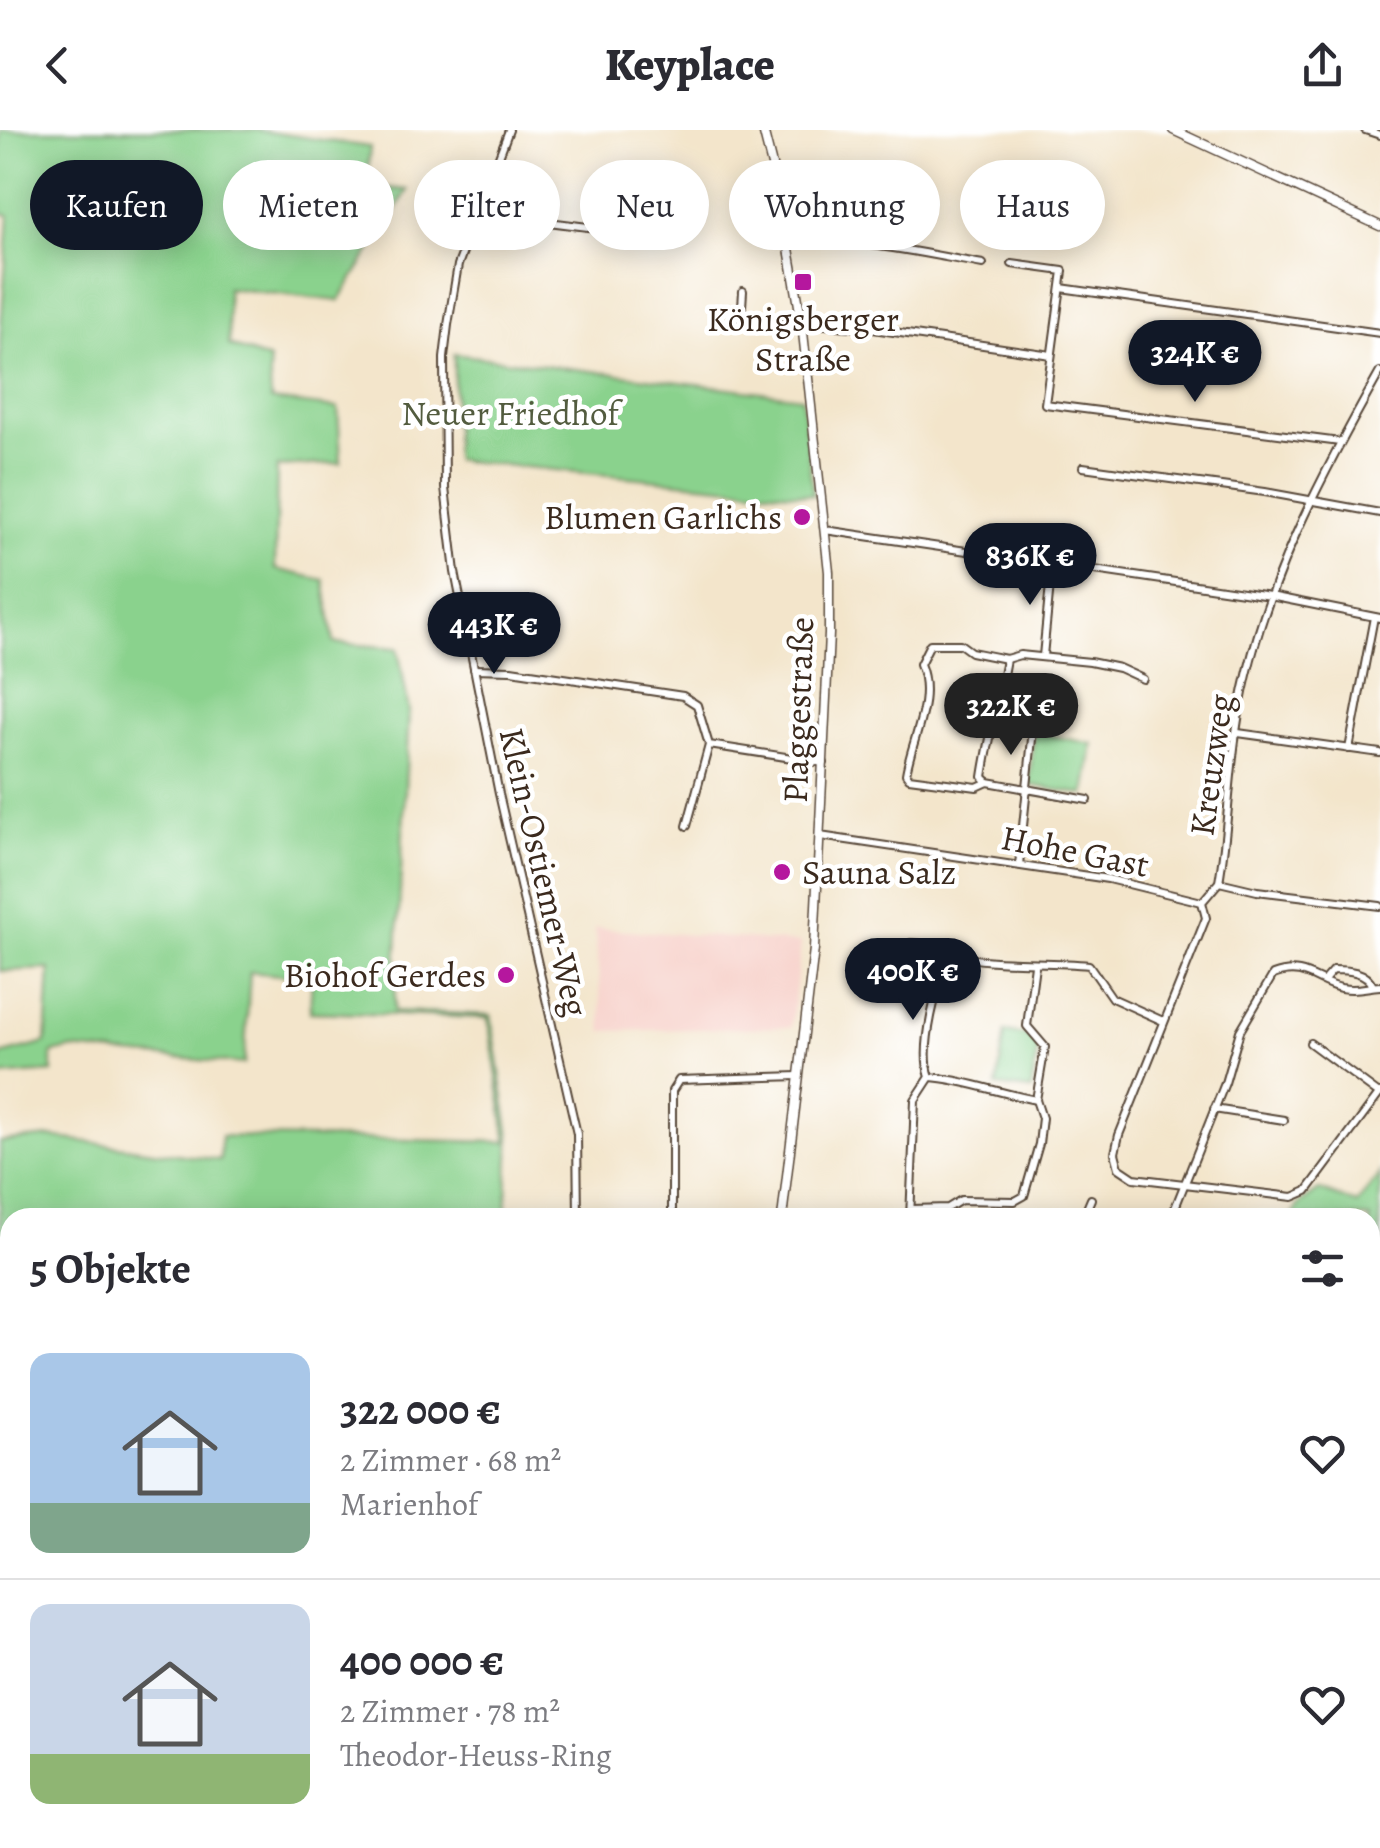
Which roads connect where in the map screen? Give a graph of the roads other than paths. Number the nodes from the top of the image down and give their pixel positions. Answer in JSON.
{"nodes":[{"id":1,"x":509,"y":130,"type":"edge"},
{"id":2,"x":764,"y":130,"type":"edge"},
{"id":3,"x":1173,"y":130,"type":"edge"},
{"id":4,"x":1365,"y":130,"type":"edge"},
{"id":5,"x":1380,"y":136,"type":"edge"},
{"id":6,"x":497,"y":160,"type":"edge"},
{"id":7,"x":770,"y":160,"type":"edge"},
{"id":8,"x":1380,"y":226,"type":"edge"},
{"id":9,"x":463,"y":250,"type":"edge"},
{"id":10,"x":789,"y":250,"type":"edge"},
{"id":11,"x":895,"y":250,"type":"edge"},
{"id":12,"x":983,"y":264,"type":"dead end"},
{"id":13,"x":1012,"y":264,"type":"dead end"},
{"id":14,"x":1061,"y":288,"type":"junction"},
{"id":15,"x":743,"y":291,"type":"dead end"},
{"id":16,"x":802,"y":323,"type":"junction"},
{"id":17,"x":1380,"y":333,"type":"edge"},
{"id":18,"x":1052,"y":355,"type":"junction"},
{"id":19,"x":1380,"y":372,"type":"edge"},
{"id":20,"x":1340,"y":442,"type":"junction"},
{"id":21,"x":1083,"y":467,"type":"dead end"},
{"id":22,"x":1312,"y":500,"type":"junction"},
{"id":23,"x":1380,"y":513,"type":"edge"},
{"id":24,"x":825,"y":530,"type":"junction"},
{"id":25,"x":1052,"y":564,"type":"junction"},
{"id":26,"x":1270,"y":596,"type":"junction"},
{"id":27,"x":1377,"y":618,"type":"edge"},
{"id":28,"x":1044,"y":656,"type":"junction"},
{"id":29,"x":1006,"y":659,"type":"junction"},
{"id":30,"x":474,"y":669,"type":"junction"},
{"id":31,"x":1143,"y":679,"type":"dead end"},
{"id":32,"x":1033,"y":729,"type":"dead end"},
{"id":33,"x":1237,"y":733,"type":"junction"},
{"id":34,"x":709,"y":745,"type":"junction"},
{"id":35,"x":1349,"y":749,"type":"junction"},
{"id":36,"x":1380,"y":754,"type":"edge"},
{"id":37,"x":824,"y":763,"type":"junction"},
{"id":38,"x":988,"y":782,"type":"junction"},
{"id":39,"x":1026,"y":791,"type":"junction"},
{"id":40,"x":1088,"y":800,"type":"dead end"},
{"id":41,"x":687,"y":826,"type":"dead end"},
{"id":42,"x":820,"y":836,"type":"junction"},
{"id":43,"x":1019,"y":865,"type":"junction"},
{"id":44,"x":1219,"y":882,"type":"junction"},
{"id":45,"x":1202,"y":902,"type":"junction"},
{"id":46,"x":1380,"y":906,"type":"edge"},
{"id":47,"x":912,"y":943,"type":"dead end"},
{"id":48,"x":948,"y":954,"type":"junction"},
{"id":49,"x":1036,"y":964,"type":"junction"},
{"id":50,"x":1326,"y":979,"type":"junction"},
{"id":51,"x":1377,"y":986,"type":"edge"},
{"id":52,"x":1164,"y":1021,"type":"junction"},
{"id":53,"x":1310,"y":1043,"type":"dead end"},
{"id":54,"x":798,"y":1076,"type":"junction"},
{"id":55,"x":930,"y":1078,"type":"junction"},
{"id":56,"x":1380,"y":1094,"type":"edge"},
{"id":57,"x":1036,"y":1100,"type":"junction"},
{"id":58,"x":1214,"y":1109,"type":"junction"},
{"id":59,"x":1284,"y":1120,"type":"dead end"},
{"id":60,"x":1184,"y":1184,"type":"junction"},
{"id":61,"x":1091,"y":1199,"type":"dead end"},
{"id":62,"x":578,"y":1208,"type":"edge"},
{"id":63,"x":672,"y":1208,"type":"edge"},
{"id":64,"x":783,"y":1208,"type":"edge"},
{"id":65,"x":911,"y":1208,"type":"edge"},
{"id":66,"x":948,"y":1208,"type":"edge"},
{"id":67,"x":1087,"y":1208,"type":"edge"},
{"id":68,"x":1175,"y":1208,"type":"edge"}],
"edges":[{"from":1,"to":6,"type":"street","name":"Klein-Ostiemer-Weg"},
{"from":2,"to":7,"type":"street","name":"Plaggestraße"},
{"from":3,"to":8,"type":"street"},
{"from":4,"to":5,"type":"street"},
{"from":9,"to":30,"type":"street","name":"Klein-Ostiemer-Weg"},
{"from":10,"to":16,"type":"street","name":"Plaggestraße"},
{"from":11,"to":12,"type":"street"},
{"from":13,"to":14,"type":"street"},
{"from":14,"to":17,"type":"street"},
{"from":14,"to":18,"type":"street"},
{"from":15,"to":16,"type":"street"},
{"from":16,"to":18,"type":"street"},
{"from":16,"to":24,"type":"street","name":"Plaggestraße"},
{"from":18,"to":20,"type":"street"},
{"from":19,"to":20,"type":"street","name":"Kreuzweg"},
{"from":20,"to":22,"type":"street","name":"Kreuzweg"},
{"from":21,"to":22,"type":"street"},
{"from":22,"to":23,"type":"street"},
{"from":22,"to":26,"type":"street","name":"Kreuzweg"},
{"from":24,"to":25,"type":"street"},
{"from":24,"to":37,"type":"street","name":"Plaggestraße"},
{"from":25,"to":26,"type":"street"},
{"from":25,"to":28,"type":"street"},
{"from":26,"to":27,"type":"street"},
{"from":26,"to":33,"type":"street","name":"Kreuzweg"},
{"from":27,"to":35,"type":"street"},
{"from":28,"to":29,"type":"street"},
{"from":28,"to":31,"type":"street"},
{"from":29,"to":38,"type":"street"},
{"from":29,"to":38,"type":"street"},
{"from":30,"to":34,"type":"street"},
{"from":30,"to":62,"type":"street","name":"Klein-Ostiemer-Weg"},
{"from":32,"to":39,"type":"street"},
{"from":33,"to":35,"type":"street"},
{"from":33,"to":44,"type":"street","name":"Kreuzweg"},
{"from":34,"to":37,"type":"street"},
{"from":34,"to":41,"type":"street"},
{"from":35,"to":36,"type":"street"},
{"from":37,"to":42,"type":"street","name":"Plaggestraße"},
{"from":38,"to":39,"type":"street"},
{"from":39,"to":40,"type":"street"},
{"from":39,"to":43,"type":"street"},
{"from":42,"to":43,"type":"street","name":"Hohe Gast"},
{"from":42,"to":54,"type":"street","name":"Plaggestraße"},
{"from":43,"to":45,"type":"street","name":"Hohe Gast"},
{"from":44,"to":45,"type":"street","name":"Kreuzweg"},
{"from":44,"to":46,"type":"street"},
{"from":45,"to":52,"type":"street","name":"Kreuzweg"},
{"from":47,"to":48,"type":"street"},
{"from":48,"to":49,"type":"street"},
{"from":48,"to":55,"type":"street"},
{"from":49,"to":52,"type":"street"},
{"from":49,"to":57,"type":"street"},
{"from":50,"to":51,"type":"street"},
{"from":50,"to":51,"type":"street"},
{"from":50,"to":58,"type":"street"},
{"from":52,"to":60,"type":"street","name":"Kreuzweg"},
{"from":53,"to":56,"type":"street"},
{"from":54,"to":63,"type":"street"},
{"from":54,"to":64,"type":"street","name":"Plaggestraße"},
{"from":55,"to":57,"type":"street"},
{"from":55,"to":65,"type":"street"},
{"from":56,"to":60,"type":"street"},
{"from":57,"to":66,"type":"street"},
{"from":58,"to":59,"type":"street"},
{"from":58,"to":60,"type":"street"},
{"from":60,"to":68,"type":"street"},
{"from":61,"to":67,"type":"street"}]}
